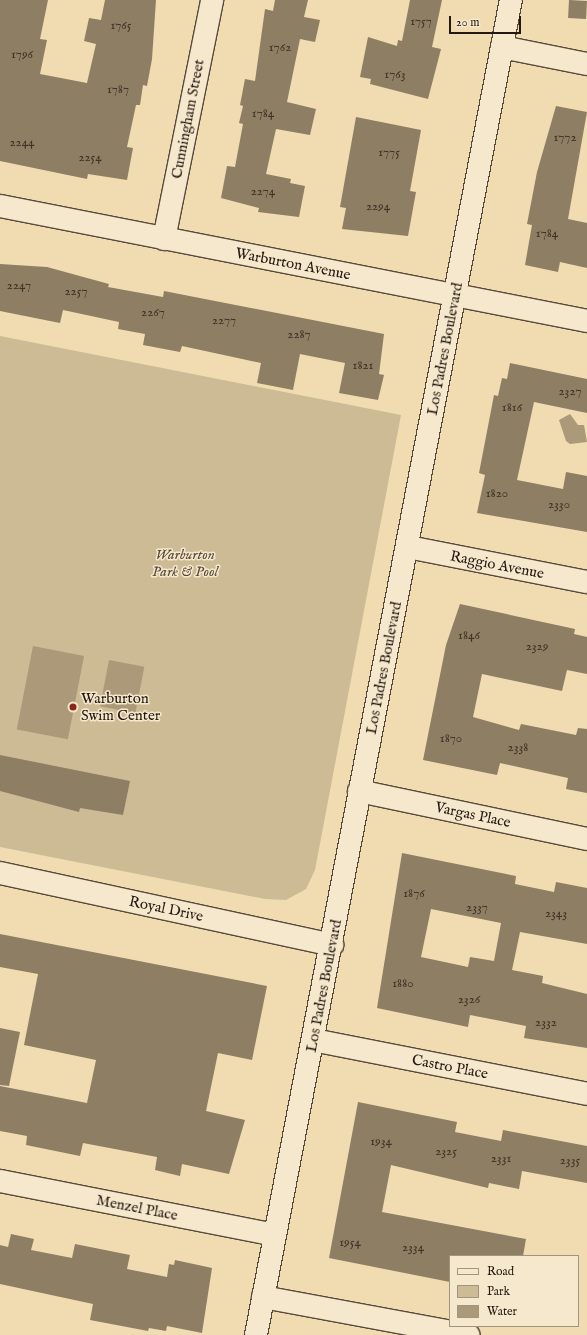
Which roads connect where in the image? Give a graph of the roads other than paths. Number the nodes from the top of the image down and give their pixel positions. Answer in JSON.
{"nodes":[{"id":1,"x":212,"y":0,"type":"edge"},
{"id":2,"x":511,"y":0,"type":"edge"},
{"id":3,"x":502,"y":47,"type":"junction"},
{"id":4,"x":587,"y":64,"type":"edge"},
{"id":5,"x":0,"y":206,"type":"edge"},
{"id":6,"x":164,"y":238,"type":"junction"},
{"id":7,"x":455,"y":296,"type":"junction"},
{"id":8,"x":587,"y":321,"type":"edge"},
{"id":9,"x":408,"y":547,"type":"junction"},
{"id":10,"x":587,"y":582,"type":"edge"},
{"id":11,"x":359,"y":791,"type":"junction"},
{"id":12,"x":587,"y":839,"type":"edge"},
{"id":13,"x":0,"y":873,"type":"edge"},
{"id":14,"x":332,"y":945,"type":"junction"},
{"id":15,"x":313,"y":1040,"type":"junction"},
{"id":16,"x":587,"y":1094,"type":"edge"},
{"id":17,"x":0,"y":1181,"type":"edge"},
{"id":18,"x":275,"y":1235,"type":"junction"},
{"id":19,"x":263,"y":1297,"type":"junction"},
{"id":20,"x":256,"y":1335,"type":"edge"},
{"id":21,"x":469,"y":1335,"type":"edge"}],
"edges":[{"from":1,"to":6,"type":"street","name":"Cunningham Street"},
{"from":2,"to":3,"type":"street","name":"Los Padres Boulevard"},
{"from":3,"to":4,"type":"street"},
{"from":3,"to":7,"type":"street","name":"Los Padres Boulevard"},
{"from":5,"to":6,"type":"street","name":"Warburton Avenue"},
{"from":6,"to":7,"type":"street","name":"Warburton Avenue"},
{"from":7,"to":8,"type":"street","name":"Warburton Avenue"},
{"from":7,"to":9,"type":"street","name":"Los Padres Boulevard"},
{"from":9,"to":10,"type":"street","name":"Raggio Avenue"},
{"from":9,"to":11,"type":"street","name":"Los Padres Boulevard"},
{"from":11,"to":12,"type":"street","name":"Vargas Place"},
{"from":11,"to":14,"type":"street","name":"Los Padres Boulevard"},
{"from":13,"to":14,"type":"street","name":"Royal Drive"},
{"from":14,"to":15,"type":"street","name":"Los Padres Boulevard"},
{"from":15,"to":16,"type":"street","name":"Castro Place"},
{"from":15,"to":18,"type":"street","name":"Los Padres Boulevard"},
{"from":17,"to":18,"type":"street","name":"Menzel Place"},
{"from":18,"to":19,"type":"street","name":"Los Padres Boulevard"},
{"from":19,"to":20,"type":"street","name":"Los Padres Boulevard"},
{"from":19,"to":21,"type":"street"}]}
